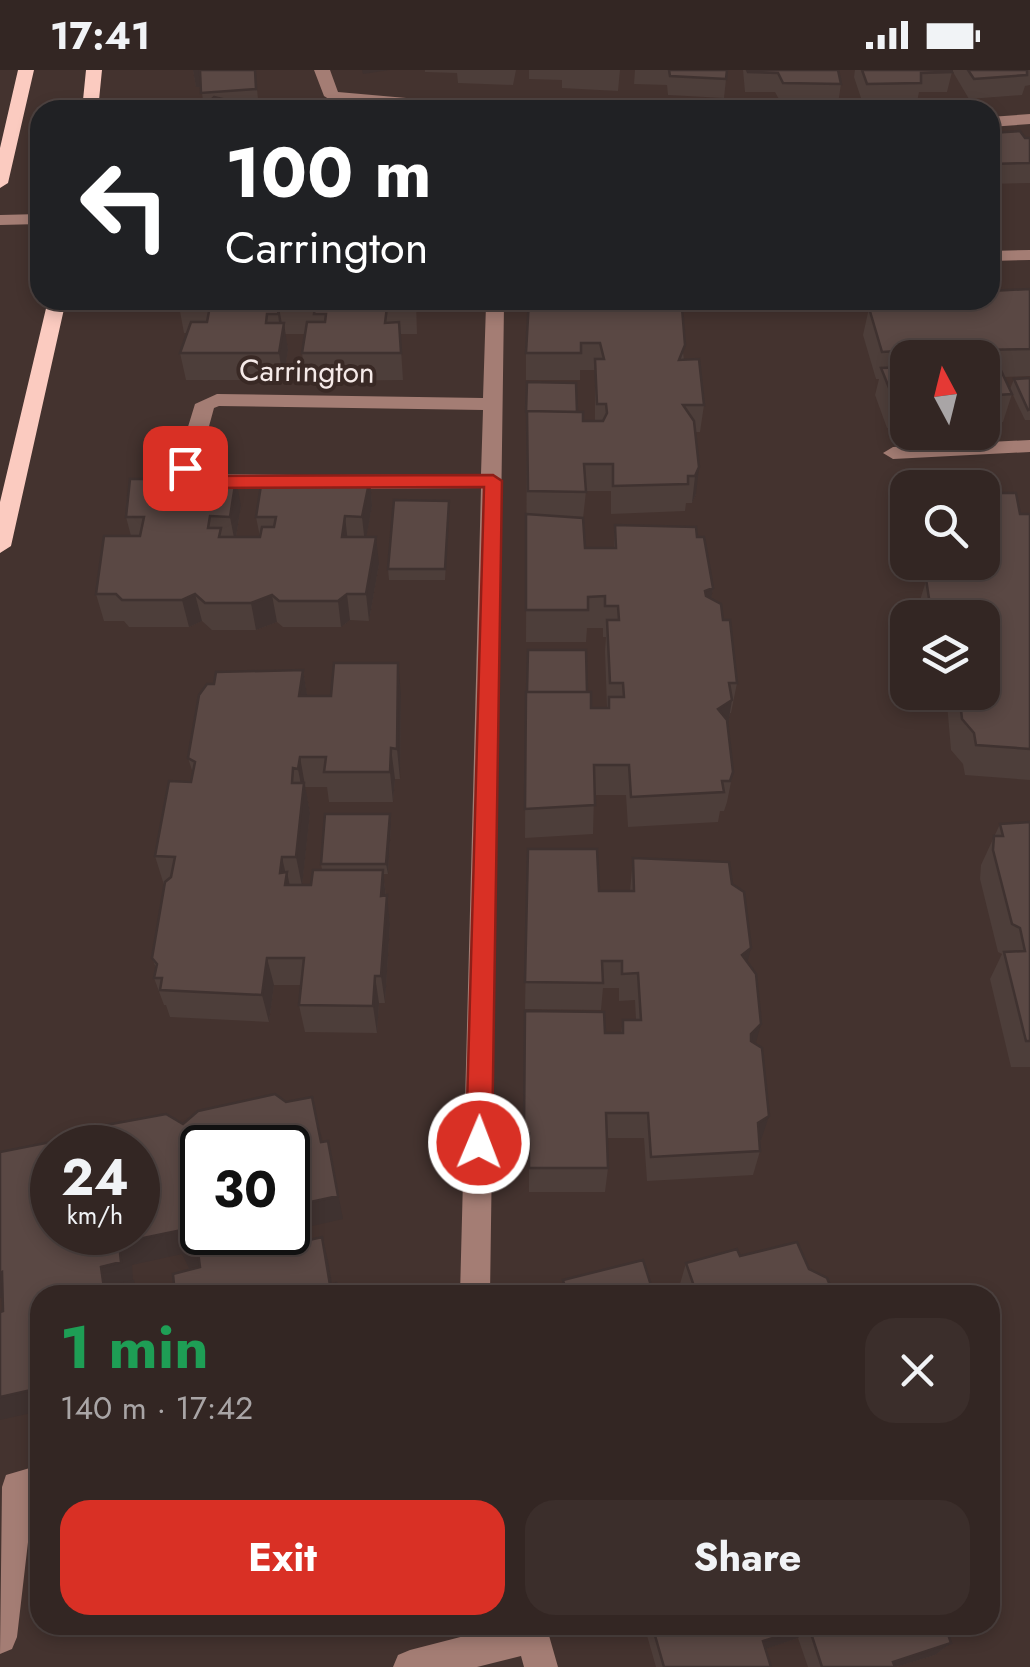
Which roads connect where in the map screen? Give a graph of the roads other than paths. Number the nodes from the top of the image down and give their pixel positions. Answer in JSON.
{"nodes":[{"id":1,"x":26,"y":70,"type":"edge"},
{"id":2,"x":94,"y":70,"type":"edge"},
{"id":3,"x":322,"y":70,"type":"edge"},
{"id":4,"x":91,"y":100,"type":"edge"},
{"id":5,"x":376,"y":100,"type":"edge"},
{"id":6,"x":1030,"y":118,"type":"edge"},
{"id":7,"x":1000,"y":121,"type":"edge"},
{"id":8,"x":0,"y":183,"type":"edge"},
{"id":9,"x":30,"y":219,"type":"edge"},
{"id":10,"x":0,"y":220,"type":"edge"},
{"id":11,"x":1030,"y":255,"type":"edge"},
{"id":12,"x":1000,"y":256,"type":"edge"},
{"id":13,"x":54,"y":310,"type":"edge"},
{"id":14,"x":496,"y":310,"type":"edge"},
{"id":15,"x":493,"y":404,"type":"junction"},
{"id":16,"x":1030,"y":446,"type":"edge"},
{"id":17,"x":893,"y":453,"type":"dead end"},
{"id":18,"x":493,"y":481,"type":"junction"},
{"id":19,"x":0,"y":546,"type":"edge"},
{"id":20,"x":475,"y":1285,"type":"edge"},
{"id":21,"x":30,"y":1484,"type":"edge"},
{"id":22,"x":0,"y":1637,"type":"edge"},
{"id":23,"x":533,"y":1643,"type":"edge"},
{"id":24,"x":410,"y":1667,"type":"edge"}],
"edges":[{"from":1,"to":8,"type":"main road"},
{"from":2,"to":4,"type":"main road"},
{"from":3,"to":5,"type":"street"},
{"from":6,"to":7,"type":"street"},
{"from":9,"to":10,"type":"street"},
{"from":11,"to":12,"type":"street"},
{"from":13,"to":19,"type":"main road"},
{"from":14,"to":15,"type":"street"},
{"from":15,"to":18,"type":"street"},
{"from":15,"to":18,"type":"street","name":"Carrington"},
{"from":16,"to":17,"type":"street"},
{"from":18,"to":20,"type":"street"},
{"from":21,"to":22,"type":"street"},
{"from":23,"to":24,"type":"street"}]}
